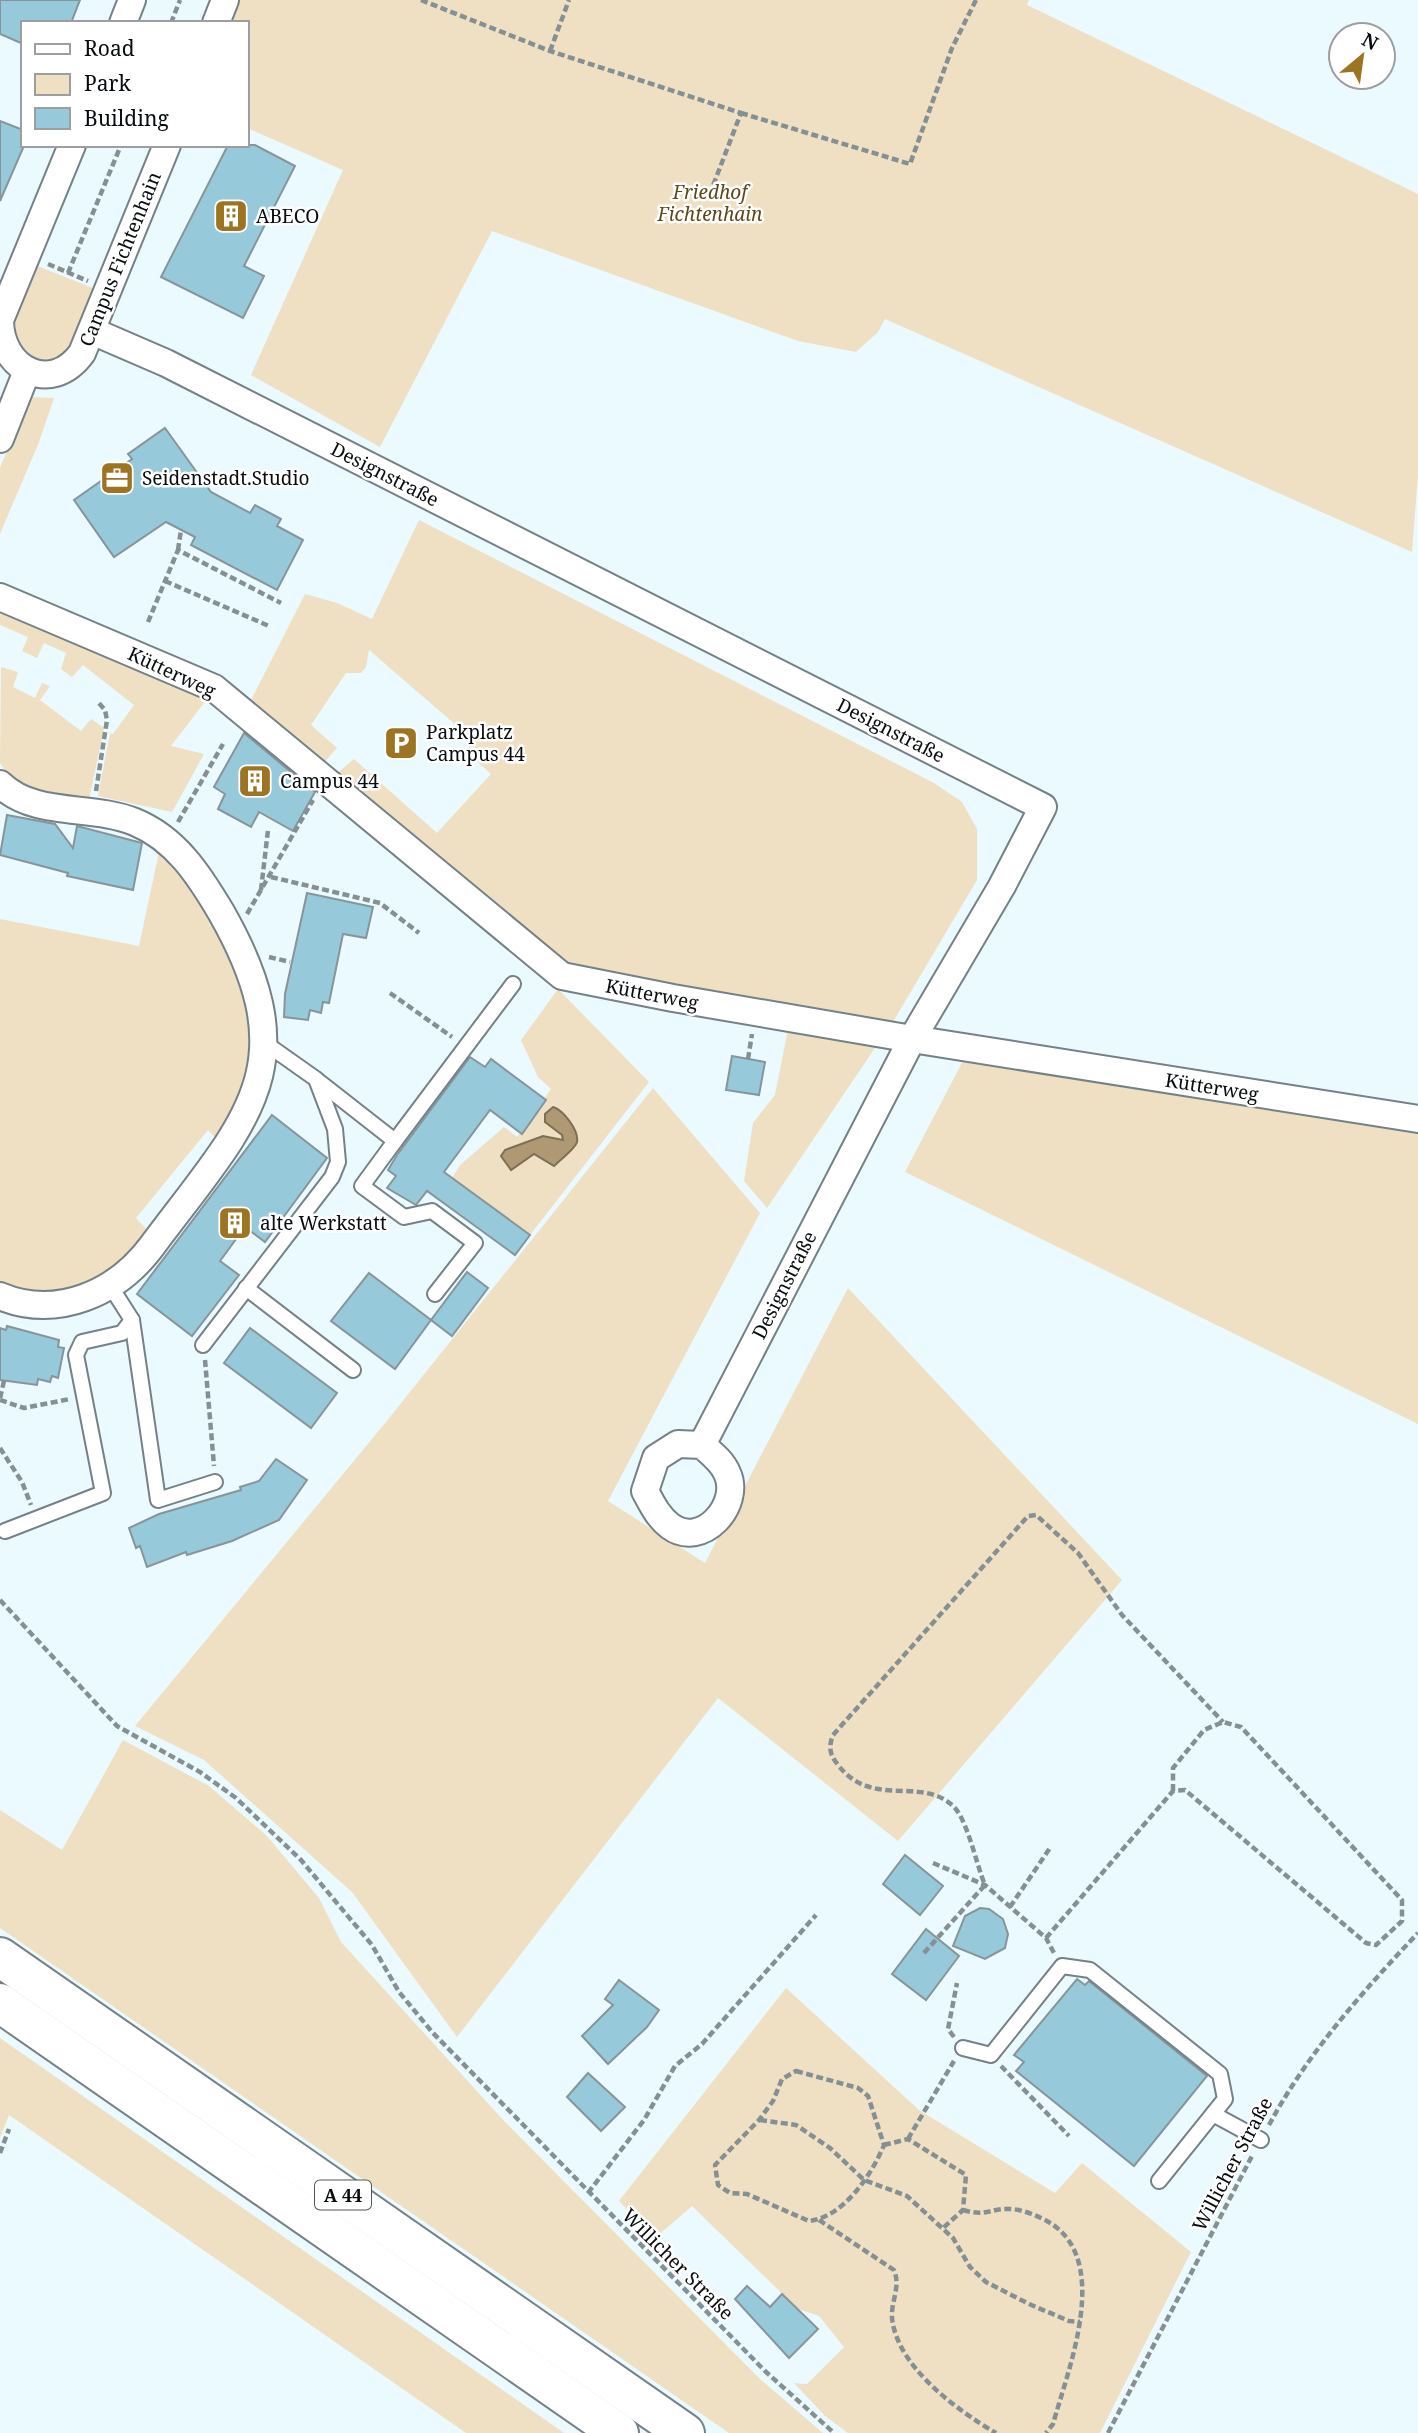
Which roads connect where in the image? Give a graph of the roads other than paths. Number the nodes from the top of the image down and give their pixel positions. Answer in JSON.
{"nodes":[{"id":1,"x":132,"y":0,"type":"edge"},
{"id":2,"x":225,"y":0,"type":"edge"},
{"id":3,"x":124,"y":21,"type":"edge"},
{"id":4,"x":217,"y":21,"type":"edge"},
{"id":5,"x":71,"y":147,"type":"edge"},
{"id":6,"x":165,"y":147,"type":"edge"},
{"id":7,"x":3,"y":303,"type":"edge"},
{"id":8,"x":92,"y":331,"type":"junction"},
{"id":9,"x":27,"y":371,"type":"junction"},
{"id":10,"x":0,"y":439,"type":"edge"},
{"id":11,"x":0,"y":597,"type":"edge"},
{"id":12,"x":0,"y":783,"type":"edge"},
{"id":13,"x":513,"y":984,"type":"dead end"},
{"id":14,"x":912,"y":1039,"type":"junction"},
{"id":15,"x":265,"y":1044,"type":"junction"},
{"id":16,"x":316,"y":1079,"type":"junction"},
{"id":17,"x":1418,"y":1119,"type":"edge"},
{"id":18,"x":396,"y":1141,"type":"junction"},
{"id":19,"x":111,"y":1287,"type":"junction"},
{"id":20,"x":246,"y":1288,"type":"junction"},
{"id":21,"x":435,"y":1294,"type":"dead end"},
{"id":22,"x":0,"y":1296,"type":"edge"},
{"id":23,"x":132,"y":1320,"type":"junction"},
{"id":24,"x":203,"y":1345,"type":"road end"},
{"id":25,"x":353,"y":1370,"type":"dead end"},
{"id":26,"x":702,"y":1445,"type":"dead end"},
{"id":27,"x":215,"y":1482,"type":"road end"},
{"id":28,"x":5,"y":1531,"type":"dead end"},
{"id":29,"x":0,"y":1956,"type":"edge"},
{"id":30,"x":0,"y":2003,"type":"edge"},
{"id":31,"x":963,"y":2048,"type":"road end"},
{"id":32,"x":1213,"y":2114,"type":"junction"},
{"id":33,"x":1261,"y":2140,"type":"road end"},
{"id":34,"x":1159,"y":2181,"type":"dead end"},
{"id":35,"x":619,"y":2433,"type":"edge"},
{"id":36,"x":685,"y":2433,"type":"edge"}],
"edges":[{"from":1,"to":3,"type":"street"},
{"from":2,"to":4,"type":"street"},
{"from":5,"to":7,"type":"street"},
{"from":6,"to":8,"type":"street","name":"Campus Fichtenhain"},
{"from":7,"to":9,"type":"street"},
{"from":8,"to":9,"type":"street","name":"Campus Fichtenhain"},
{"from":8,"to":14,"type":"street","name":"Designstraße"},
{"from":9,"to":10,"type":"street"},
{"from":11,"to":14,"type":"street","name":"Kütterweg"},
{"from":12,"to":15,"type":"street"},
{"from":13,"to":18,"type":"lane"},
{"from":14,"to":17,"type":"street","name":"Kütterweg"},
{"from":14,"to":26,"type":"street","name":"Designstraße"},
{"from":15,"to":16,"type":"lane"},
{"from":15,"to":19,"type":"street"},
{"from":16,"to":18,"type":"lane"},
{"from":16,"to":20,"type":"lane"},
{"from":18,"to":21,"type":"lane"},
{"from":19,"to":22,"type":"street"},
{"from":19,"to":23,"type":"lane"},
{"from":20,"to":24,"type":"lane"},
{"from":20,"to":25,"type":"lane"},
{"from":23,"to":27,"type":"lane"},
{"from":23,"to":28,"type":"lane"},
{"from":29,"to":36,"type":"highway","number":"A 44"},
{"from":30,"to":35,"type":"highway","number":"A 44"},
{"from":31,"to":32,"type":"lane"},
{"from":32,"to":33,"type":"lane"},
{"from":32,"to":34,"type":"lane"}]}
